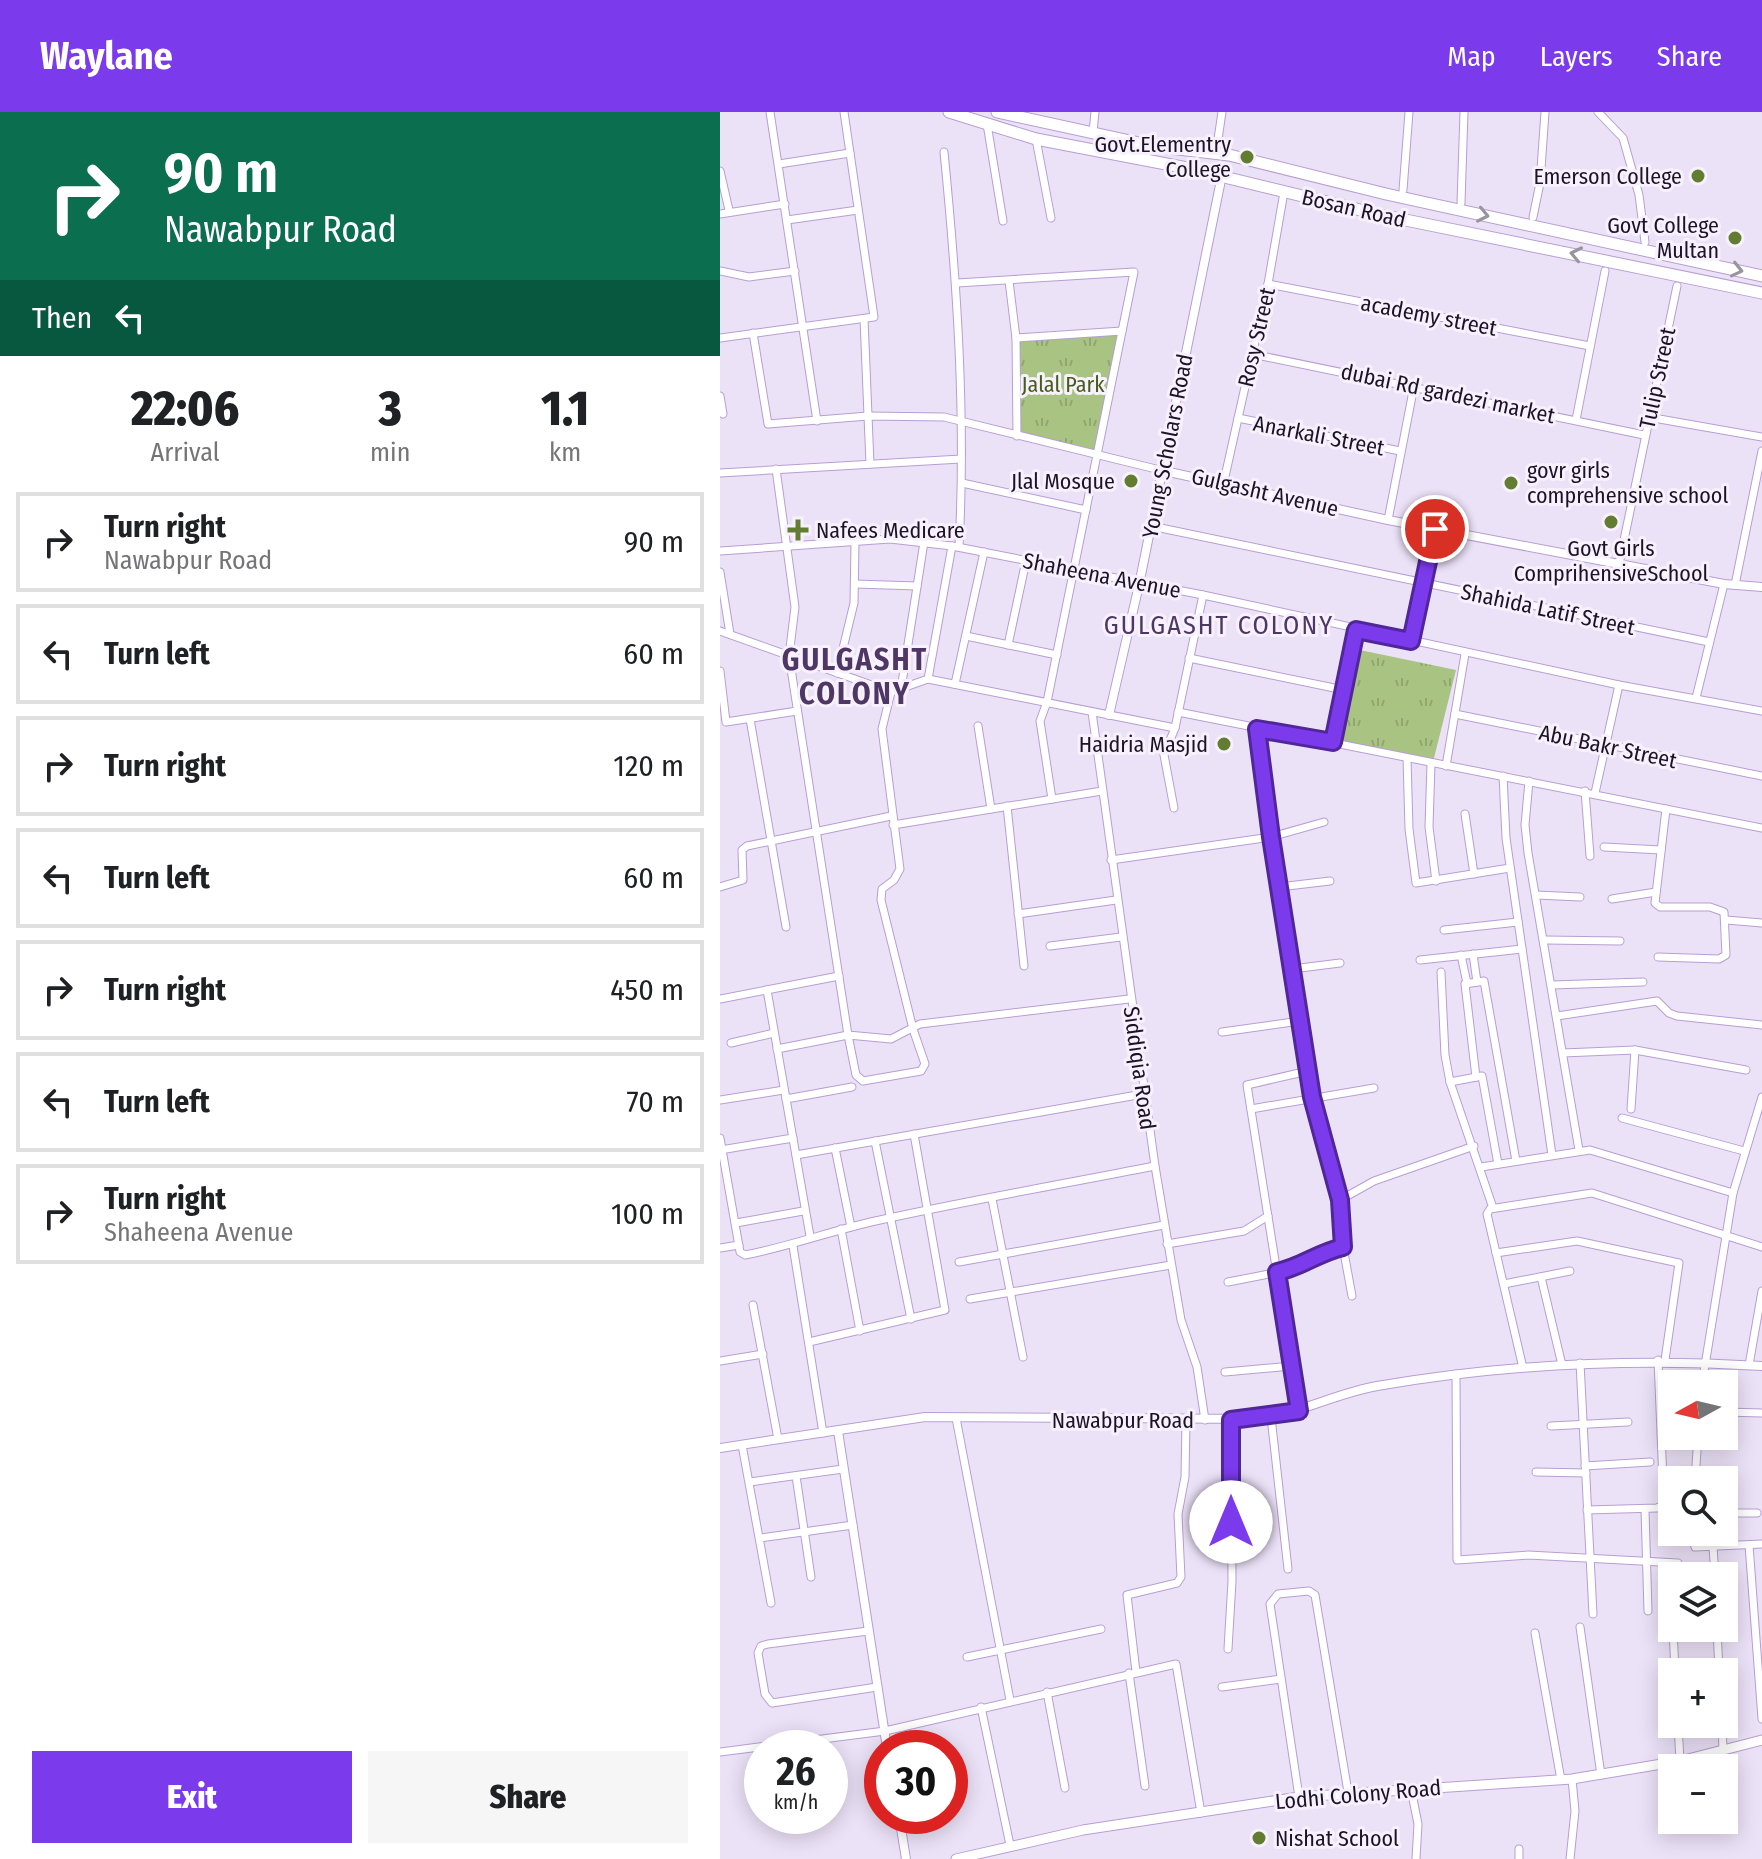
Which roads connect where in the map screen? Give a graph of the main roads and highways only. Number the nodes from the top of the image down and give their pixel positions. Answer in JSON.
{"nodes":[{"id":1,"x":949,"y":112,"type":"edge"},
{"id":2,"x":997,"y":112,"type":"edge"},
{"id":3,"x":1386,"y":194,"type":"junction"},
{"id":4,"x":1381,"y":215,"type":"junction"},
{"id":5,"x":1536,"y":222,"type":"junction"},
{"id":6,"x":1537,"y":246,"type":"junction"},
{"id":7,"x":1762,"y":276,"type":"edge"},
{"id":8,"x":1762,"y":293,"type":"edge"},
{"id":9,"x":1762,"y":1740,"type":"edge"},
{"id":10,"x":982,"y":1856,"type":"edge"},
{"id":11,"x":956,"y":1859,"type":"edge"}],
"edges":[{"from":1,"to":4,"type":"main road","name":"Bosan Road"},
{"from":2,"to":3,"type":"main road","name":"Bosan Road"},
{"from":3,"to":4,"type":"main road"},
{"from":3,"to":5,"type":"main road","name":"Bosan Road","one_way":true},
{"from":4,"to":6,"type":"main road","name":"Bosan Road"},
{"from":5,"to":6,"type":"main road"},
{"from":5,"to":7,"type":"main road","name":"Bosan Road","one_way":true},
{"from":8,"to":6,"type":"main road","name":"Bosan Road","one_way":true},
{"from":9,"to":10,"type":"main road","name":"Lodhi Colony Road"},
{"from":10,"to":11,"type":"main road","name":"Lodhi Colony Road"}]}
